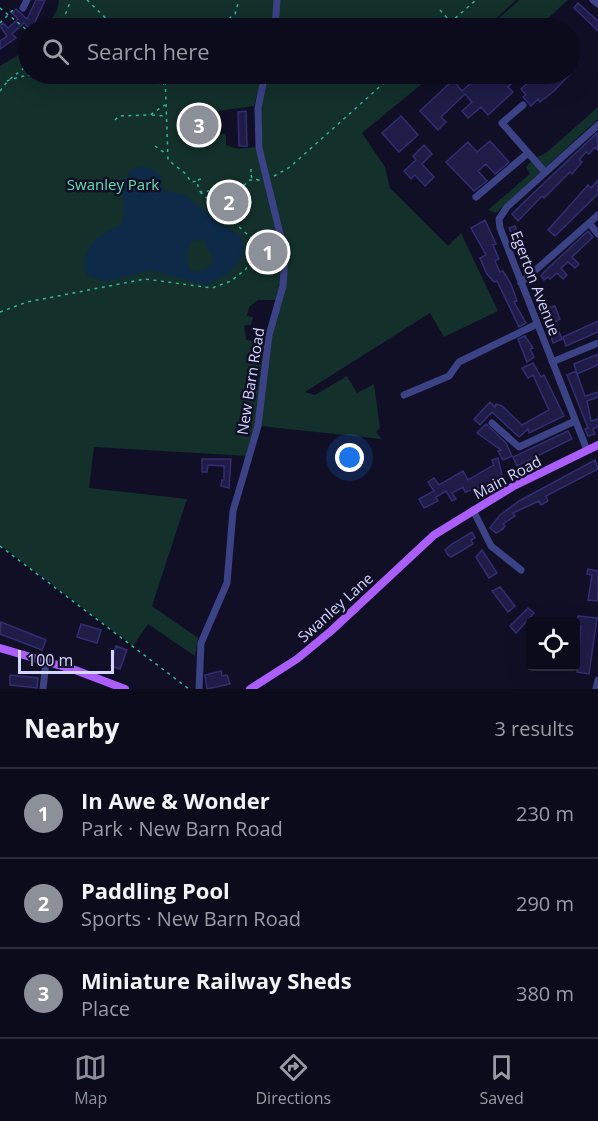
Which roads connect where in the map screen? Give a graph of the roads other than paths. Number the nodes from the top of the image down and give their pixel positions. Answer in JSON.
{"nodes":[{"id":1,"x":27,"y":0,"type":"edge"},
{"id":2,"x":277,"y":0,"type":"edge"},
{"id":3,"x":593,"y":0,"type":"edge"},
{"id":4,"x":598,"y":4,"type":"edge"},
{"id":5,"x":23,"y":8,"type":"dead end"},
{"id":6,"x":276,"y":18,"type":"edge"},
{"id":7,"x":263,"y":84,"type":"edge"},
{"id":8,"x":523,"y":105,"type":"dead end"},
{"id":9,"x":598,"y":125,"type":"edge"},
{"id":10,"x":528,"y":153,"type":"junction"},
{"id":11,"x":545,"y":172,"type":"junction"},
{"id":12,"x":476,"y":197,"type":"dead end"},
{"id":13,"x":598,"y":215,"type":"edge"},
{"id":14,"x":589,"y":223,"type":"junction"},
{"id":15,"x":598,"y":234,"type":"edge"},
{"id":16,"x":521,"y":283,"type":"junction"},
{"id":17,"x":537,"y":324,"type":"junction"},
{"id":18,"x":598,"y":343,"type":"edge"},
{"id":19,"x":552,"y":362,"type":"junction"},
{"id":20,"x":404,"y":395,"type":"dead end"},
{"id":21,"x":575,"y":421,"type":"junction"},
{"id":22,"x":492,"y":423,"type":"dead end"},
{"id":23,"x":598,"y":445,"type":"edge"},
{"id":24,"x":587,"y":450,"type":"junction"},
{"id":25,"x":473,"y":510,"type":"junction"},
{"id":26,"x":431,"y":538,"type":"joint"},
{"id":27,"x":521,"y":570,"type":"dead end"},
{"id":28,"x":0,"y":648,"type":"edge"},
{"id":29,"x":46,"y":662,"type":"junction"},
{"id":30,"x":598,"y":680,"type":"edge"},
{"id":31,"x":43,"y":689,"type":"edge"},
{"id":32,"x":125,"y":689,"type":"edge"},
{"id":33,"x":199,"y":689,"type":"edge"},
{"id":34,"x":250,"y":689,"type":"edge"},
{"id":35,"x":596,"y":689,"type":"edge"}],
"edges":[{"from":1,"to":5,"type":"street"},
{"from":2,"to":6,"type":"street"},
{"from":3,"to":4,"type":"street"},
{"from":7,"to":33,"type":"street","name":"New Barn Road"},
{"from":8,"to":10,"type":"street"},
{"from":9,"to":11,"type":"street","name":"Egerton Avenue"},
{"from":10,"to":11,"type":"street"},
{"from":10,"to":12,"type":"street"},
{"from":11,"to":16,"type":"street","name":"Egerton Avenue"},
{"from":13,"to":14,"type":"street"},
{"from":14,"to":15,"type":"street"},
{"from":14,"to":16,"type":"street"},
{"from":16,"to":17,"type":"street","name":"Egerton Avenue"},
{"from":17,"to":19,"type":"street","name":"Egerton Avenue"},
{"from":17,"to":20,"type":"street"},
{"from":18,"to":19,"type":"street"},
{"from":19,"to":21,"type":"street","name":"Egerton Avenue"},
{"from":21,"to":22,"type":"street"},
{"from":21,"to":24,"type":"street","name":"Egerton Avenue"},
{"from":23,"to":24,"type":"main road","name":"Main Road"},
{"from":24,"to":25,"type":"main road","name":"Main Road"},
{"from":25,"to":26,"type":"main road","name":"Main Road"},
{"from":25,"to":27,"type":"street"},
{"from":26,"to":34,"type":"main road","name":"Swanley Lane"},
{"from":28,"to":29,"type":"main road"},
{"from":29,"to":31,"type":"street"},
{"from":29,"to":32,"type":"main road"},
{"from":30,"to":35,"type":"street"}]}
